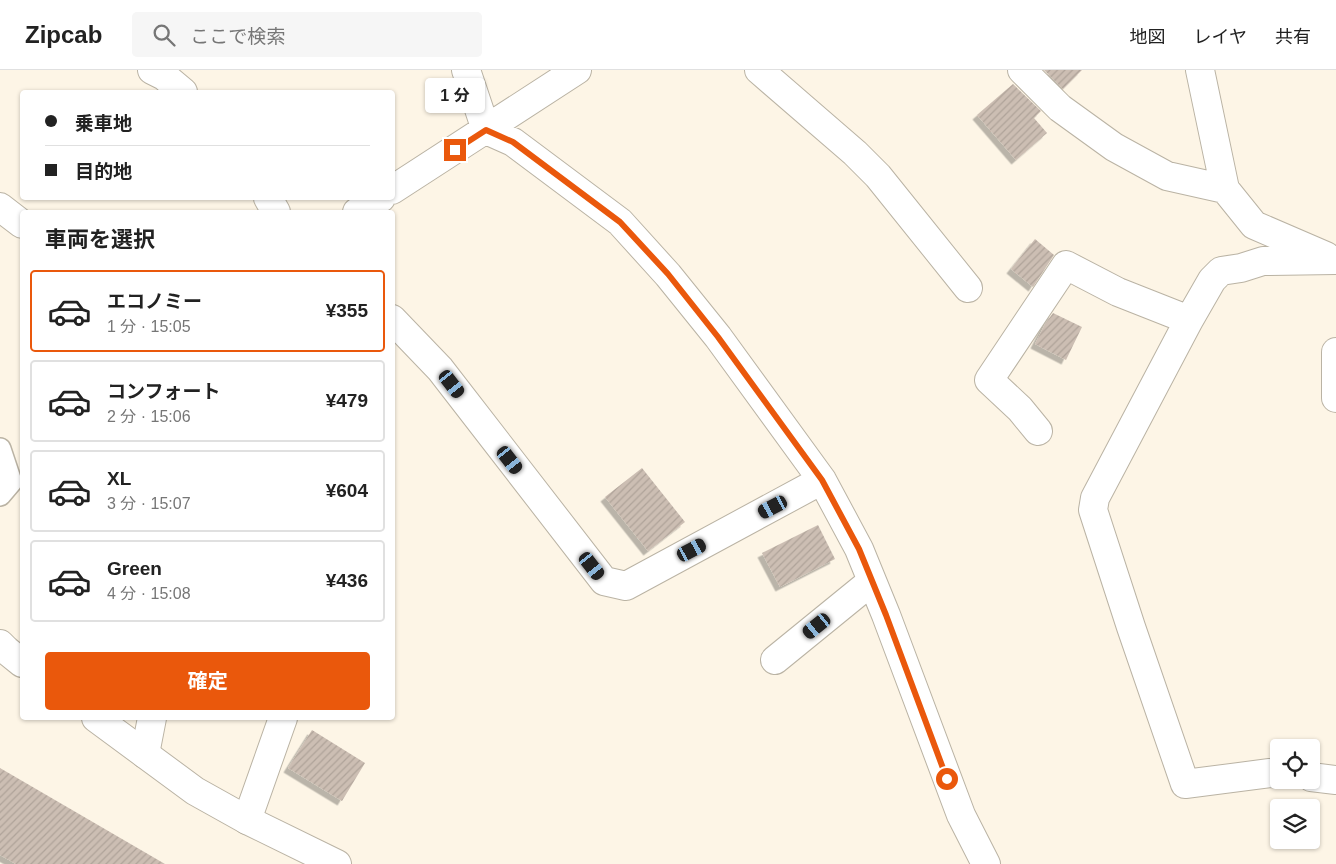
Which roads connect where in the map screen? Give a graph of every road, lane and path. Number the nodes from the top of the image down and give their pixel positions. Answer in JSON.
{"nodes":[{"id":1,"x":152,"y":70,"type":"edge"},
{"id":2,"x":466,"y":70,"type":"edge"},
{"id":3,"x":577,"y":70,"type":"edge"},
{"id":4,"x":759,"y":70,"type":"edge"},
{"id":5,"x":1022,"y":70,"type":"edge"},
{"id":6,"x":1200,"y":70,"type":"edge"},
{"id":7,"x":181,"y":90,"type":"edge"},
{"id":8,"x":486,"y":130,"type":"junction"},
{"id":9,"x":395,"y":188,"type":"edge"},
{"id":10,"x":1225,"y":189,"type":"junction"},
{"id":11,"x":378,"y":200,"type":"edge"},
{"id":12,"x":0,"y":207,"type":"edge"},
{"id":13,"x":360,"y":210,"type":"edge"},
{"id":14,"x":20,"y":222,"type":"edge"},
{"id":15,"x":1336,"y":260,"type":"edge"},
{"id":16,"x":968,"y":288,"type":"dead end"},
{"id":17,"x":1188,"y":320,"type":"junction"},
{"id":18,"x":395,"y":322,"type":"edge"},
{"id":19,"x":1336,"y":352,"type":"edge"},
{"id":20,"x":1336,"y":398,"type":"edge"},
{"id":21,"x":1038,"y":431,"type":"dead end"},
{"id":22,"x":0,"y":449,"type":"edge"},
{"id":23,"x":822,"y":480,"type":"junction"},
{"id":24,"x":0,"y":494,"type":"edge"},
{"id":25,"x":872,"y":581,"type":"junction"},
{"id":26,"x":0,"y":644,"type":"edge"},
{"id":27,"x":775,"y":660,"type":"dead end"},
{"id":28,"x":20,"y":661,"type":"edge"},
{"id":29,"x":99,"y":720,"type":"edge"},
{"id":30,"x":152,"y":720,"type":"edge"},
{"id":31,"x":283,"y":720,"type":"edge"},
{"id":32,"x":145,"y":754,"type":"junction"},
{"id":33,"x":1270,"y":773,"type":"edge"},
{"id":34,"x":1320,"y":778,"type":"edge"},
{"id":35,"x":1336,"y":780,"type":"edge"},
{"id":36,"x":247,"y":820,"type":"junction"},
{"id":37,"x":337,"y":864,"type":"edge"},
{"id":38,"x":986,"y":864,"type":"edge"}],
"edges":[{"from":1,"to":7,"type":"street"},
{"from":2,"to":8,"type":"street"},
{"from":3,"to":8,"type":"street"},
{"from":4,"to":16,"type":"street"},
{"from":5,"to":10,"type":"street"},
{"from":6,"to":10,"type":"street"},
{"from":8,"to":9,"type":"street"},
{"from":8,"to":23,"type":"street"},
{"from":10,"to":15,"type":"street"},
{"from":11,"to":13,"type":"street"},
{"from":12,"to":14,"type":"street"},
{"from":15,"to":17,"type":"street"},
{"from":17,"to":21,"type":"street"},
{"from":17,"to":33,"type":"street"},
{"from":18,"to":23,"type":"street"},
{"from":19,"to":20,"type":"street"},
{"from":22,"to":24,"type":"lane"},
{"from":23,"to":25,"type":"street"},
{"from":25,"to":27,"type":"street"},
{"from":25,"to":38,"type":"street"},
{"from":26,"to":28,"type":"street"},
{"from":29,"to":32,"type":"street"},
{"from":30,"to":32,"type":"street"},
{"from":31,"to":36,"type":"street"},
{"from":32,"to":36,"type":"street"},
{"from":34,"to":35,"type":"street"},
{"from":36,"to":37,"type":"street"}]}
